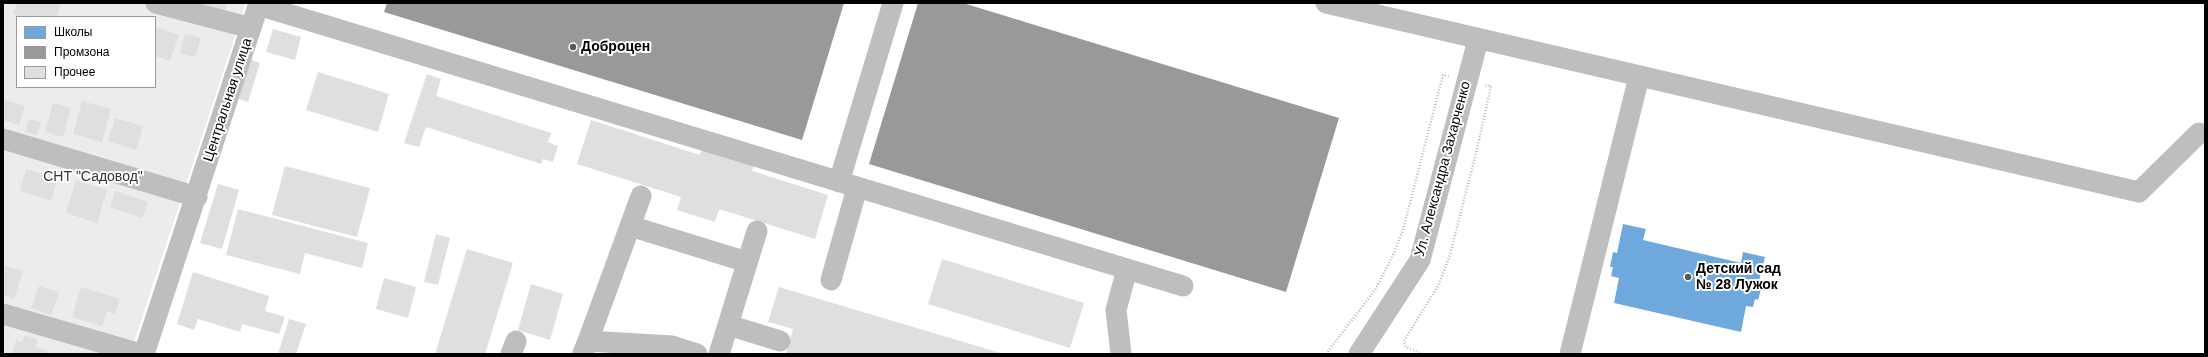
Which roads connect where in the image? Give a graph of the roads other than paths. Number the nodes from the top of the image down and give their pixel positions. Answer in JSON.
{"nodes":[{"id":1,"x":156,"y":3,"type":"edge"},
{"id":2,"x":893,"y":3,"type":"edge"},
{"id":3,"x":1326,"y":3,"type":"edge"},
{"id":4,"x":259,"y":4,"type":"edge"},
{"id":5,"x":251,"y":28,"type":"junction"},
{"id":6,"x":1478,"y":40,"type":"junction"},
{"id":7,"x":1639,"y":76,"type":"junction"},
{"id":8,"x":2199,"y":133,"type":"dead end"},
{"id":9,"x":3,"y":139,"type":"edge"},
{"id":10,"x":848,"y":185,"type":"junction"},
{"id":11,"x":641,"y":196,"type":"dead end"},
{"id":12,"x":197,"y":197,"type":"junction"},
{"id":13,"x":630,"y":226,"type":"junction"},
{"id":14,"x":757,"y":231,"type":"dead end"},
{"id":15,"x":747,"y":262,"type":"junction"},
{"id":16,"x":1127,"y":269,"type":"junction"},
{"id":17,"x":831,"y":280,"type":"dead end"},
{"id":18,"x":1183,"y":286,"type":"dead end"},
{"id":19,"x":3,"y":314,"type":"edge"},
{"id":20,"x":728,"y":325,"type":"junction"},
{"id":21,"x":780,"y":342,"type":"dead end"},
{"id":22,"x":585,"y":348,"type":"edge"},
{"id":23,"x":143,"y":354,"type":"edge"},
{"id":24,"x":696,"y":354,"type":"edge"},
{"id":25,"x":719,"y":354,"type":"edge"},
{"id":26,"x":1121,"y":354,"type":"edge"},
{"id":27,"x":1359,"y":354,"type":"edge"},
{"id":28,"x":1570,"y":354,"type":"edge"}],
"edges":[{"from":1,"to":5,"type":"street"},
{"from":2,"to":10,"type":"street"},
{"from":3,"to":6,"type":"street"},
{"from":4,"to":5,"type":"street","name":"Центральная улица"},
{"from":4,"to":10,"type":"street"},
{"from":5,"to":12,"type":"street","name":"Центральная улица"},
{"from":6,"to":7,"type":"street"},
{"from":6,"to":27,"type":"street","name":"Ул. Александра Захарченко"},
{"from":7,"to":8,"type":"street"},
{"from":7,"to":28,"type":"street"},
{"from":9,"to":12,"type":"street"},
{"from":10,"to":16,"type":"street"},
{"from":10,"to":17,"type":"street"},
{"from":11,"to":13,"type":"street"},
{"from":12,"to":23,"type":"street","name":"Центральная улица"},
{"from":13,"to":15,"type":"street"},
{"from":13,"to":22,"type":"street"},
{"from":14,"to":15,"type":"street"},
{"from":15,"to":20,"type":"street"},
{"from":16,"to":18,"type":"street"},
{"from":16,"to":26,"type":"street"},
{"from":19,"to":23,"type":"street"},
{"from":20,"to":21,"type":"street"},
{"from":20,"to":25,"type":"street"},
{"from":22,"to":24,"type":"street"}]}
